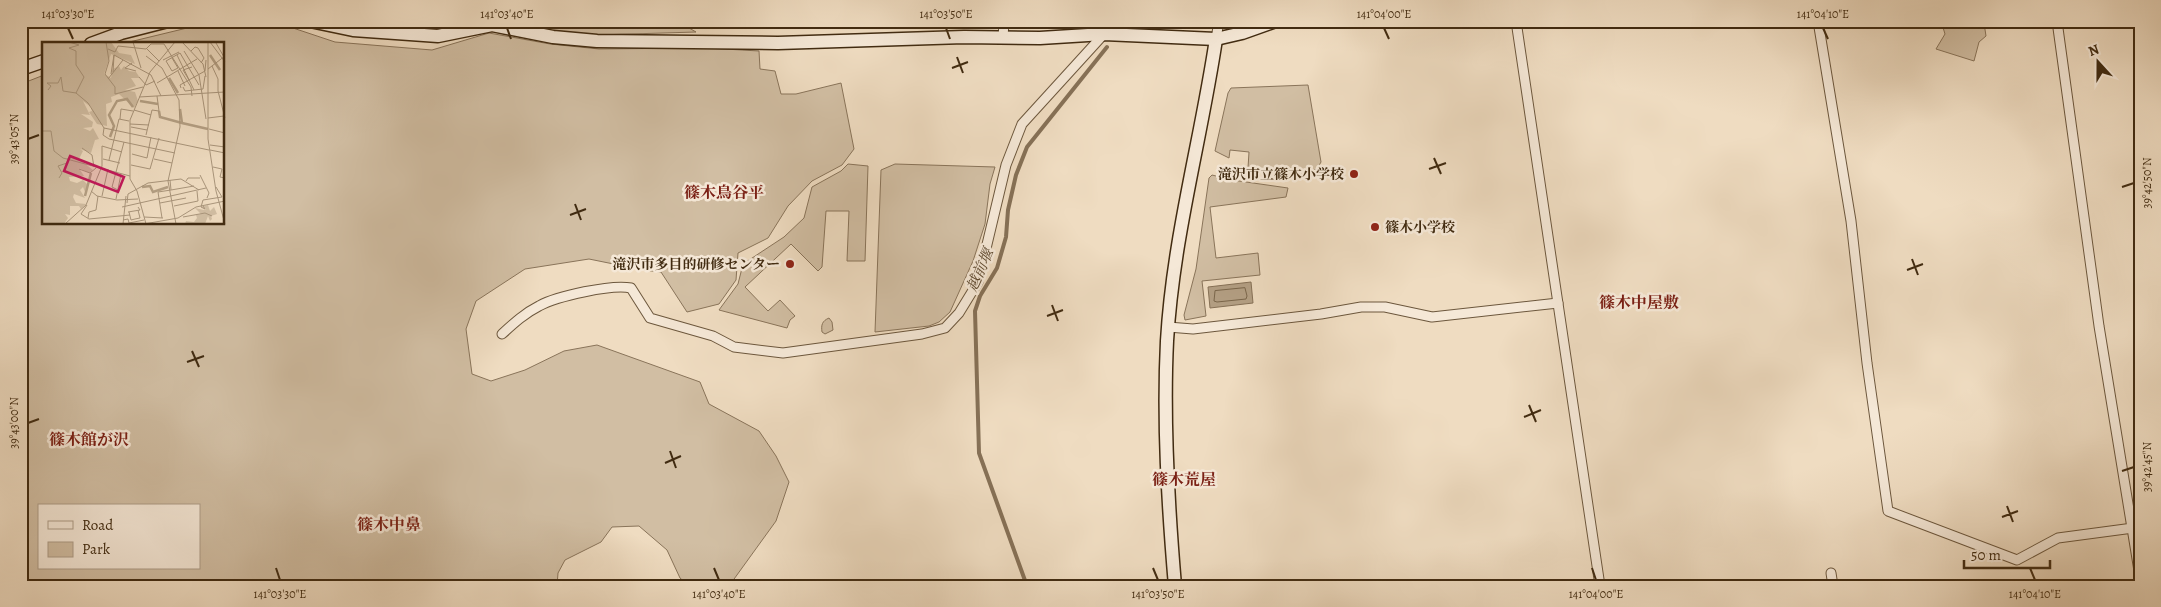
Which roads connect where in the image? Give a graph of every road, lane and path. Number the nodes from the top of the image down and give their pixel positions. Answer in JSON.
{"nodes":[{"id":1,"x":168,"y":21,"type":"edge"},
{"id":2,"x":310,"y":21,"type":"edge"},
{"id":3,"x":1004,"y":21,"type":"edge"},
{"id":4,"x":1219,"y":21,"type":"edge"},
{"id":5,"x":1276,"y":21,"type":"edge"},
{"id":6,"x":1516,"y":21,"type":"edge"},
{"id":7,"x":1818,"y":21,"type":"edge"},
{"id":8,"x":2058,"y":21,"type":"edge"},
{"id":9,"x":1104,"y":34,"type":"junction"},
{"id":10,"x":1003,"y":38,"type":"junction"},
{"id":11,"x":1216,"y":39,"type":"junction"},
{"id":12,"x":96,"y":42,"type":"edge"},
{"id":13,"x":42,"y":62,"type":"edge"},
{"id":14,"x":21,"y":68,"type":"edge"},
{"id":15,"x":1558,"y":303,"type":"junction"},
{"id":16,"x":1168,"y":327,"type":"junction"},
{"id":17,"x":502,"y":334,"type":"dead end"},
{"id":18,"x":2133,"y":528,"type":"junction"},
{"id":19,"x":1831,"y":573,"type":"dead end"},
{"id":20,"x":2140,"y":576,"type":"edge"},
{"id":21,"x":1175,"y":586,"type":"edge"},
{"id":22,"x":1600,"y":586,"type":"edge"},
{"id":23,"x":1833,"y":586,"type":"edge"}],
"edges":[{"from":1,"to":12,"type":"street"},
{"from":2,"to":10,"type":"street"},
{"from":3,"to":10,"type":"street"},
{"from":4,"to":11,"type":"street"},
{"from":5,"to":11,"type":"street"},
{"from":6,"to":15,"type":"street"},
{"from":7,"to":18,"type":"street"},
{"from":8,"to":18,"type":"street"},
{"from":9,"to":10,"type":"street"},
{"from":9,"to":11,"type":"street"},
{"from":9,"to":17,"type":"street"},
{"from":11,"to":16,"type":"street"},
{"from":13,"to":14,"type":"street"},
{"from":15,"to":16,"type":"street"},
{"from":15,"to":22,"type":"street"},
{"from":16,"to":21,"type":"street"},
{"from":18,"to":20,"type":"street"},
{"from":19,"to":23,"type":"street"}]}
